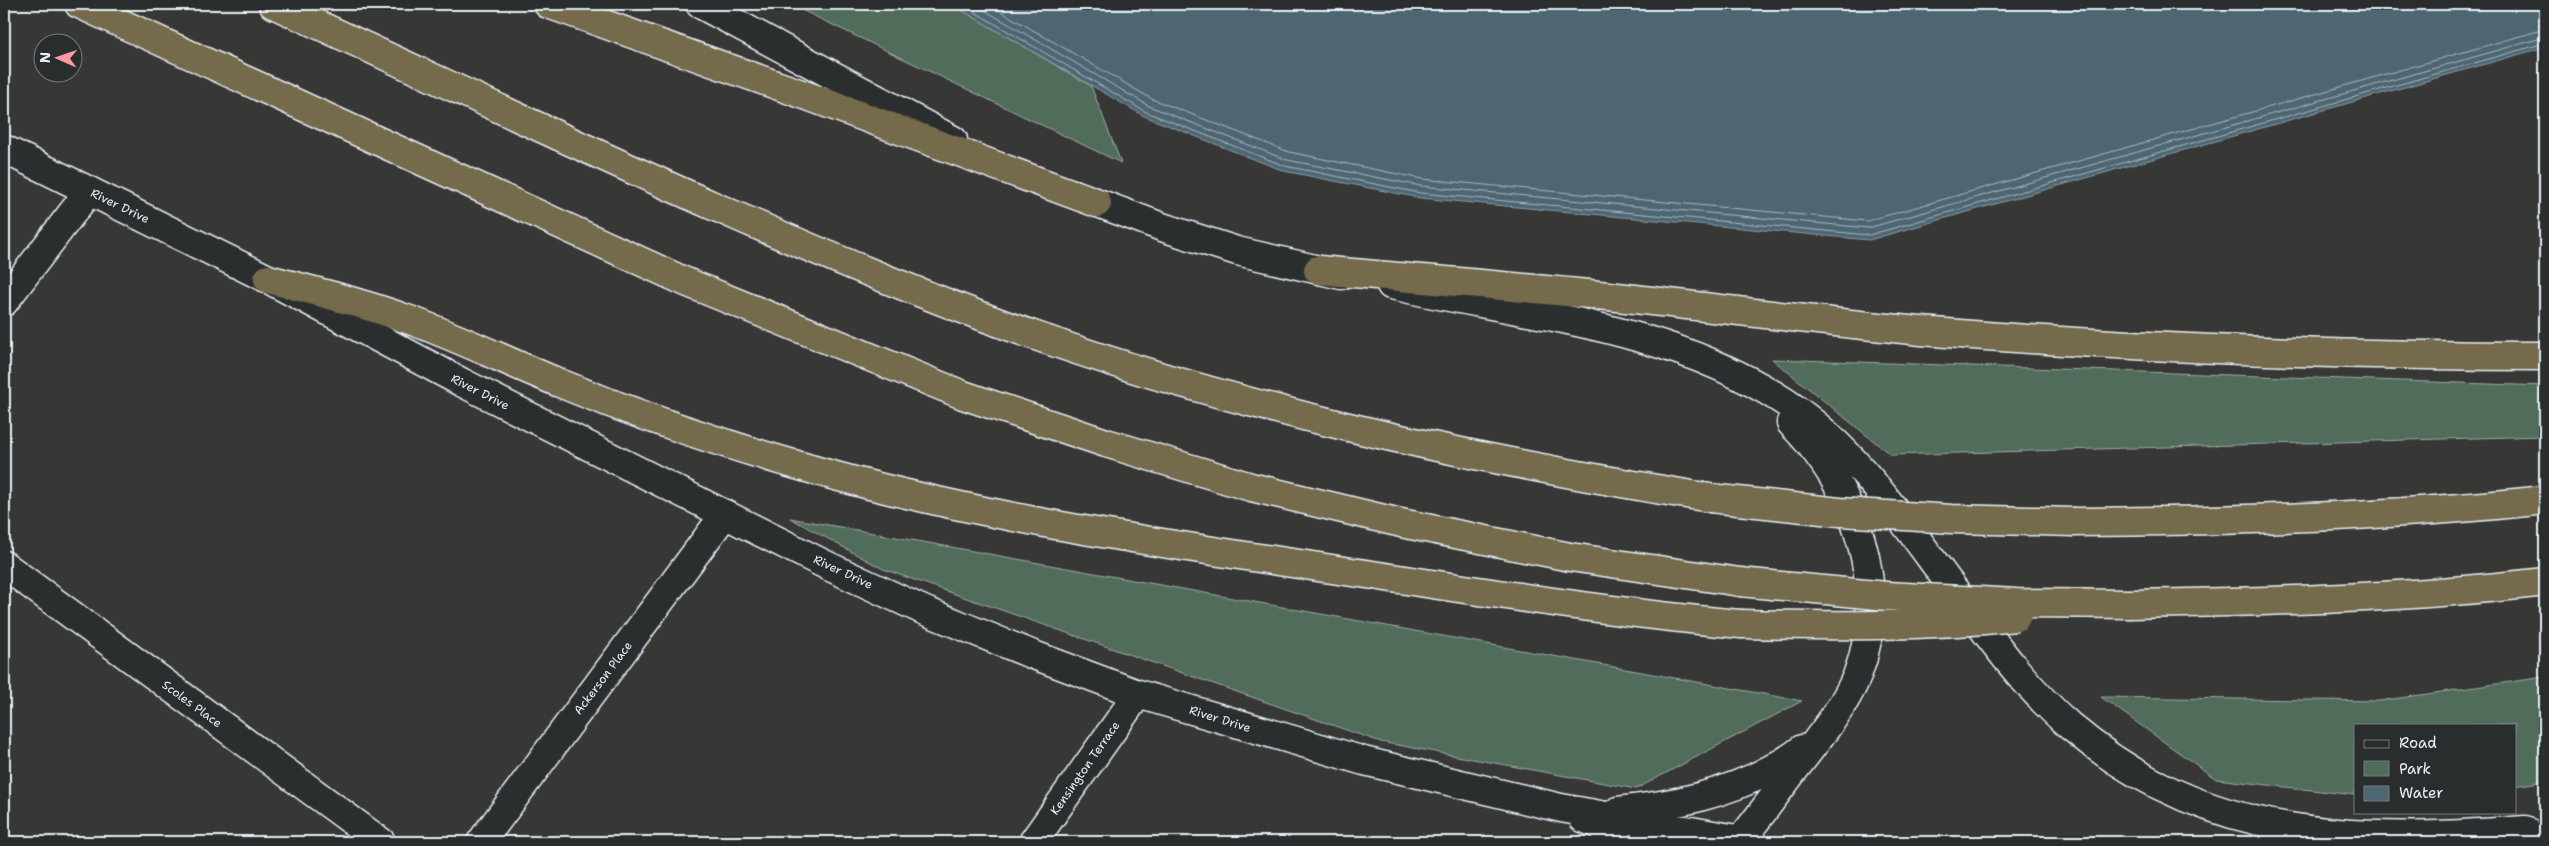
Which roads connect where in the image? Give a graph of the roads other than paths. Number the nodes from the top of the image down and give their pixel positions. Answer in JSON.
{"nodes":[{"id":1,"x":79,"y":4,"type":"edge"},
{"id":2,"x":273,"y":4,"type":"edge"},
{"id":3,"x":548,"y":4,"type":"edge"},
{"id":4,"x":700,"y":4,"type":"edge"},
{"id":5,"x":4,"y":149,"type":"edge"},
{"id":6,"x":89,"y":191,"type":"junction"},
{"id":7,"x":1097,"y":203,"type":"junction"},
{"id":8,"x":1318,"y":270,"type":"junction"},
{"id":9,"x":268,"y":279,"type":"junction"},
{"id":10,"x":4,"y":302,"type":"edge"},
{"id":11,"x":1690,"y":354,"type":"junction"},
{"id":12,"x":2545,"y":356,"type":"edge"},
{"id":13,"x":2545,"y":500,"type":"edge"},
{"id":14,"x":725,"y":514,"type":"junction"},
{"id":15,"x":4,"y":565,"type":"edge"},
{"id":16,"x":2545,"y":582,"type":"edge"},
{"id":17,"x":2130,"y":604,"type":"junction"},
{"id":18,"x":1138,"y":694,"type":"junction"},
{"id":19,"x":1834,"y":719,"type":"junction"},
{"id":20,"x":1561,"y":808,"type":"junction"},
{"id":21,"x":2535,"y":829,"type":"edge"},
{"id":22,"x":381,"y":842,"type":"edge"},
{"id":23,"x":481,"y":842,"type":"edge"},
{"id":24,"x":1033,"y":842,"type":"edge"},
{"id":25,"x":1617,"y":842,"type":"edge"},
{"id":26,"x":1744,"y":842,"type":"edge"},
{"id":27,"x":2478,"y":842,"type":"edge"}],
"edges":[{"from":1,"to":17,"type":"highway","bridge":true},
{"from":2,"to":13,"type":"highway","bridge":true},
{"from":3,"to":7,"type":"highway"},
{"from":4,"to":7,"type":"main road"},
{"from":5,"to":6,"type":"main road","name":"River Drive"},
{"from":6,"to":9,"type":"main road","name":"River Drive"},
{"from":6,"to":10,"type":"main road"},
{"from":7,"to":8,"type":"main road"},
{"from":8,"to":11,"type":"main road"},
{"from":8,"to":12,"type":"highway"},
{"from":9,"to":14,"type":"main road","name":"River Drive"},
{"from":9,"to":17,"type":"highway","bridge":true},
{"from":11,"to":19,"type":"main road"},
{"from":11,"to":21,"type":"main road"},
{"from":14,"to":18,"type":"main road","name":"River Drive"},
{"from":14,"to":23,"type":"main road","name":"Ackerson Place"},
{"from":15,"to":22,"type":"main road","name":"Scoles Place"},
{"from":16,"to":17,"type":"highway"},
{"from":18,"to":20,"type":"main road","name":"River Drive"},
{"from":18,"to":24,"type":"main road","name":"Kensington Terrace"},
{"from":19,"to":20,"type":"main road"},
{"from":19,"to":26,"type":"main road"},
{"from":20,"to":25,"type":"main road"},
{"from":20,"to":26,"type":"main road","name":"River Drive"},
{"from":21,"to":27,"type":"main road"}]}
